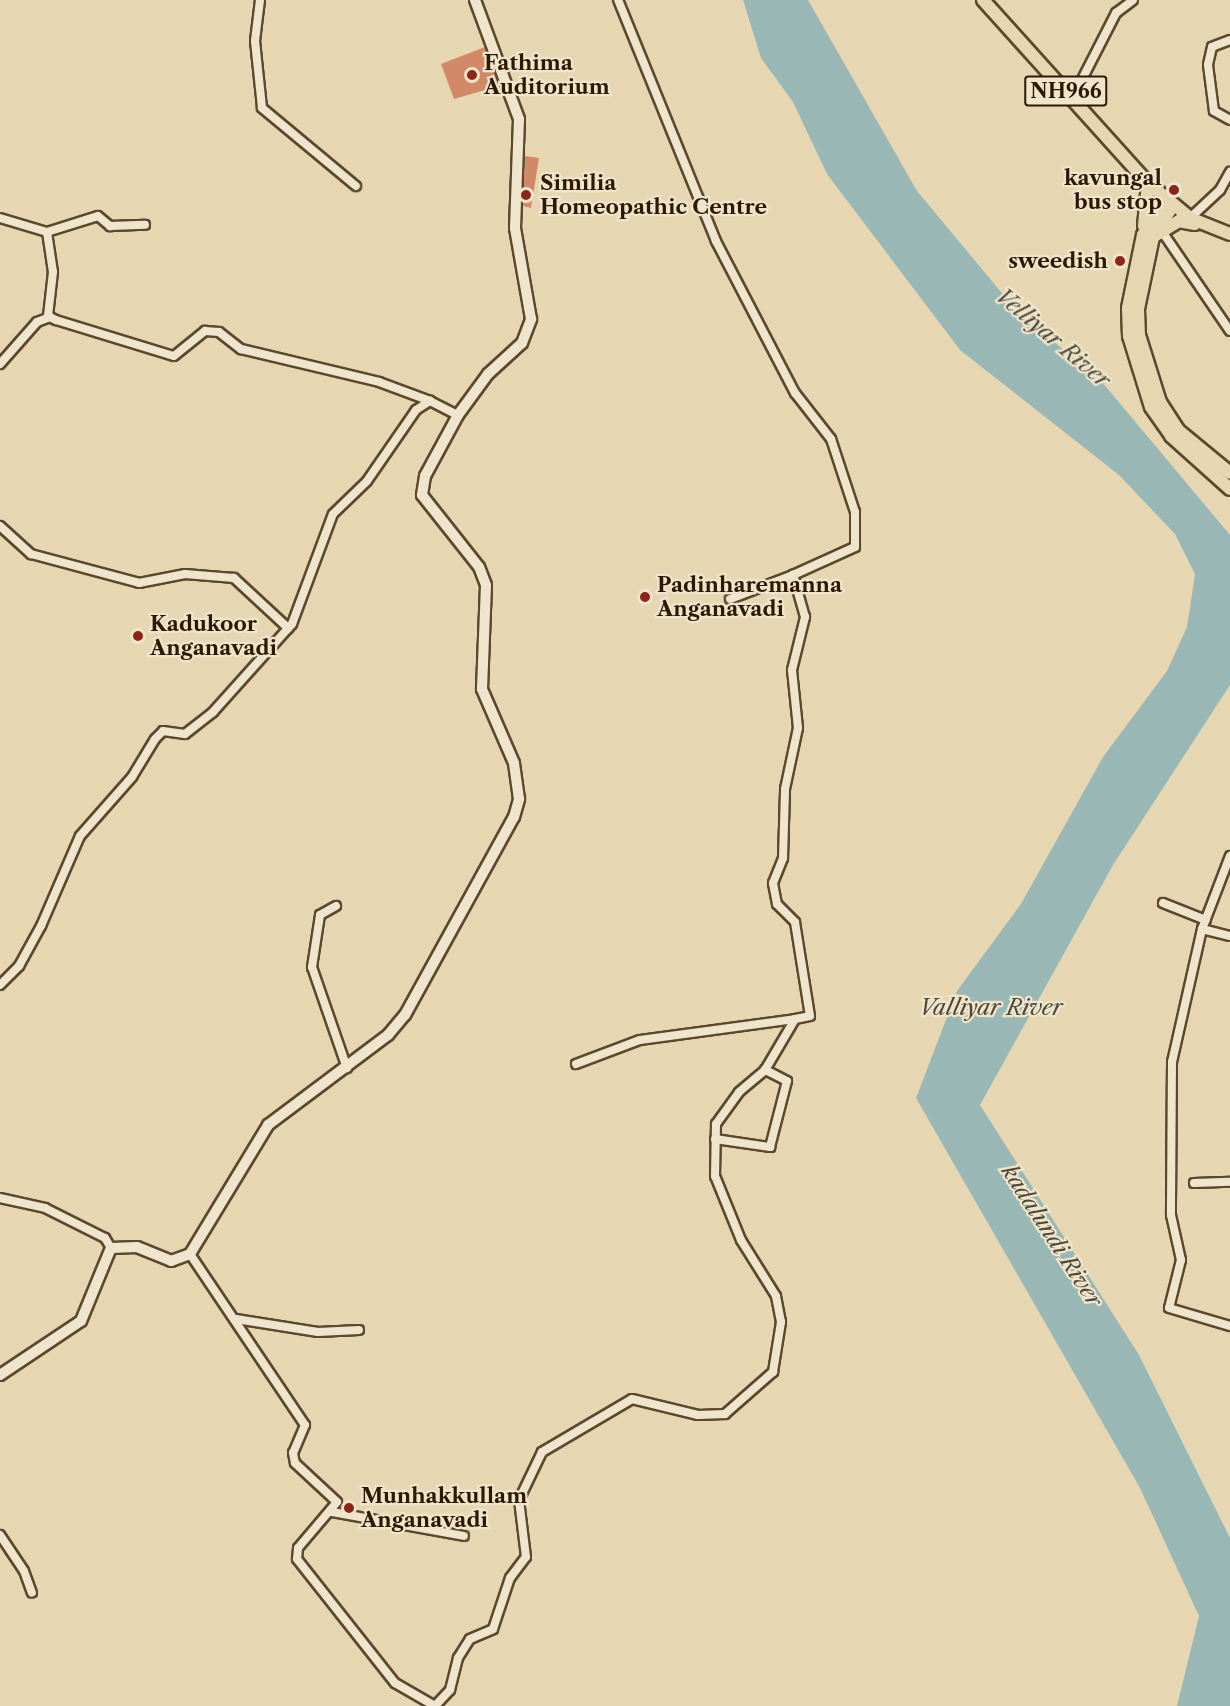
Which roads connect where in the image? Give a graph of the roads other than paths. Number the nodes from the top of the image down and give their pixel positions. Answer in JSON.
{"nodes":[{"id":1,"x":260,"y":0,"type":"edge"},
{"id":2,"x":475,"y":0,"type":"edge"},
{"id":3,"x":618,"y":0,"type":"edge"},
{"id":4,"x":983,"y":0,"type":"edge"},
{"id":5,"x":1133,"y":0,"type":"edge"},
{"id":6,"x":1230,"y":40,"type":"edge"},
{"id":7,"x":1072,"y":99,"type":"junction"},
{"id":8,"x":1230,"y":120,"type":"edge"},
{"id":9,"x":1230,"y":172,"type":"edge"},
{"id":10,"x":1148,"y":183,"type":"junction"},
{"id":11,"x":357,"y":186,"type":"dead end"},
{"id":12,"x":1170,"y":202,"type":"junction"},
{"id":13,"x":0,"y":218,"type":"edge"},
{"id":14,"x":1190,"y":218,"type":"junction"},
{"id":15,"x":145,"y":225,"type":"dead end"},
{"id":16,"x":1202,"y":226,"type":"junction"},
{"id":17,"x":47,"y":232,"type":"junction"},
{"id":18,"x":1152,"y":234,"type":"junction"},
{"id":19,"x":1230,"y":234,"type":"edge"},
{"id":20,"x":50,"y":317,"type":"junction"},
{"id":21,"x":1230,"y":332,"type":"edge"},
{"id":22,"x":0,"y":364,"type":"edge"},
{"id":23,"x":430,"y":401,"type":"junction"},
{"id":24,"x":458,"y":415,"type":"junction"},
{"id":25,"x":1230,"y":473,"type":"edge"},
{"id":26,"x":1230,"y":489,"type":"edge"},
{"id":27,"x":0,"y":526,"type":"edge"},
{"id":28,"x":793,"y":575,"type":"junction"},
{"id":29,"x":730,"y":599,"type":"dead end"},
{"id":30,"x":288,"y":628,"type":"junction"},
{"id":31,"x":1230,"y":856,"type":"edge"},
{"id":32,"x":1163,"y":903,"type":"dead end"},
{"id":33,"x":336,"y":906,"type":"dead end"},
{"id":34,"x":1206,"y":920,"type":"junction"},
{"id":35,"x":1202,"y":929,"type":"junction"},
{"id":36,"x":1230,"y":936,"type":"edge"},
{"id":37,"x":0,"y":985,"type":"edge"},
{"id":38,"x":795,"y":1019,"type":"junction"},
{"id":39,"x":576,"y":1064,"type":"dead end"},
{"id":40,"x":347,"y":1068,"type":"junction"},
{"id":41,"x":765,"y":1070,"type":"junction"},
{"id":42,"x":715,"y":1139,"type":"junction"},
{"id":43,"x":1230,"y":1182,"type":"edge"},
{"id":44,"x":1194,"y":1183,"type":"dead end"},
{"id":45,"x":0,"y":1198,"type":"edge"},
{"id":46,"x":111,"y":1248,"type":"junction"},
{"id":47,"x":190,"y":1254,"type":"junction"},
{"id":48,"x":236,"y":1319,"type":"junction"},
{"id":49,"x":1230,"y":1326,"type":"edge"},
{"id":50,"x":359,"y":1330,"type":"dead end"},
{"id":51,"x":0,"y":1375,"type":"edge"},
{"id":52,"x":332,"y":1512,"type":"junction"},
{"id":53,"x":0,"y":1535,"type":"edge"},
{"id":54,"x":464,"y":1536,"type":"dead end"},
{"id":55,"x":32,"y":1593,"type":"dead end"},
{"id":56,"x":435,"y":1706,"type":"edge"}],
"edges":[{"from":1,"to":11,"type":"street"},
{"from":2,"to":24,"type":"main road"},
{"from":3,"to":28,"type":"street"},
{"from":4,"to":7,"type":"highway","number":"NH966"},
{"from":5,"to":7,"type":"street"},
{"from":6,"to":8,"type":"street"},
{"from":7,"to":10,"type":"highway","number":"NH966"},
{"from":9,"to":14,"type":"street"},
{"from":10,"to":12,"type":"highway"},
{"from":10,"to":18,"type":"highway"},
{"from":12,"to":14,"type":"highway"},
{"from":12,"to":18,"type":"highway"},
{"from":13,"to":17,"type":"street"},
{"from":14,"to":16,"type":"highway"},
{"from":15,"to":17,"type":"street"},
{"from":16,"to":18,"type":"highway"},
{"from":16,"to":19,"type":"highway"},
{"from":17,"to":20,"type":"street"},
{"from":18,"to":21,"type":"street"},
{"from":18,"to":25,"type":"highway"},
{"from":18,"to":26,"type":"highway"},
{"from":20,"to":22,"type":"street"},
{"from":20,"to":23,"type":"street"},
{"from":23,"to":24,"type":"street"},
{"from":23,"to":30,"type":"street"},
{"from":24,"to":40,"type":"main road"},
{"from":27,"to":30,"type":"street"},
{"from":28,"to":29,"type":"street"},
{"from":28,"to":38,"type":"street"},
{"from":30,"to":37,"type":"street"},
{"from":31,"to":34,"type":"street"},
{"from":32,"to":34,"type":"street"},
{"from":33,"to":40,"type":"street"},
{"from":34,"to":35,"type":"street"},
{"from":35,"to":36,"type":"street"},
{"from":35,"to":49,"type":"street"},
{"from":38,"to":39,"type":"street"},
{"from":38,"to":41,"type":"street"},
{"from":40,"to":47,"type":"main road"},
{"from":41,"to":42,"type":"street"},
{"from":41,"to":42,"type":"street"},
{"from":42,"to":56,"type":"street"},
{"from":43,"to":44,"type":"street"},
{"from":45,"to":46,"type":"street"},
{"from":46,"to":47,"type":"main road"},
{"from":46,"to":51,"type":"main road"},
{"from":47,"to":48,"type":"street"},
{"from":48,"to":50,"type":"street"},
{"from":48,"to":52,"type":"street"},
{"from":52,"to":54,"type":"street"},
{"from":52,"to":56,"type":"street"},
{"from":53,"to":55,"type":"street"}]}
